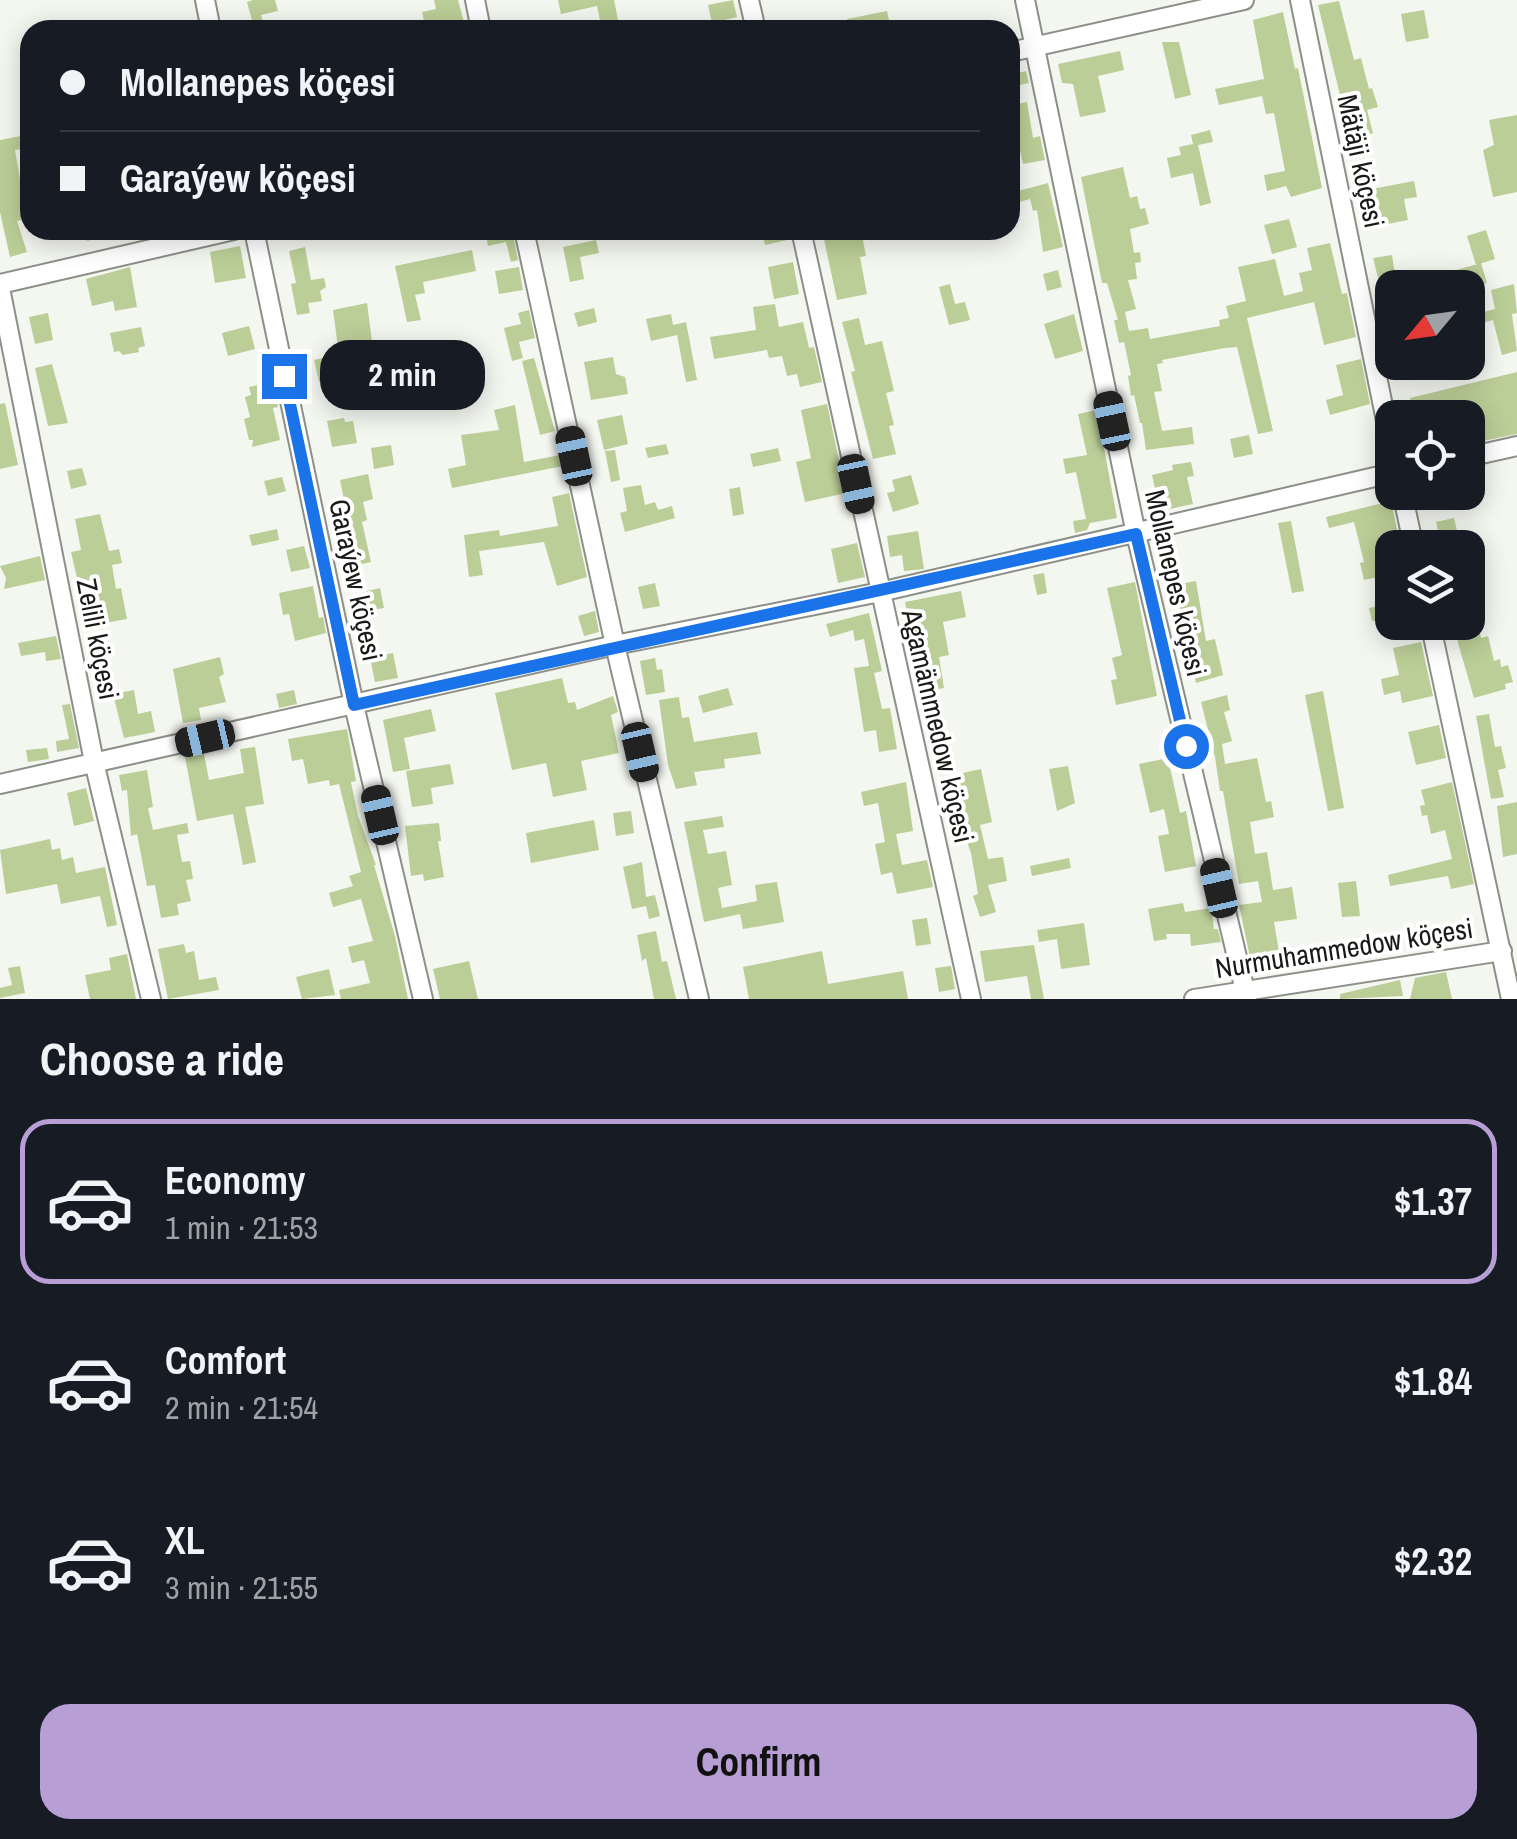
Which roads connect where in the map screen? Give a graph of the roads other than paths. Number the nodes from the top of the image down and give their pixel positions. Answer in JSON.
{"nodes":[{"id":1,"x":1025,"y":0,"type":"edge"},
{"id":2,"x":1244,"y":0,"type":"edge"},
{"id":3,"x":1300,"y":0,"type":"edge"},
{"id":4,"x":1035,"y":46,"type":"junction"},
{"id":5,"x":1020,"y":50,"type":"edge"},
{"id":6,"x":192,"y":240,"type":"edge"},
{"id":7,"x":256,"y":240,"type":"edge"},
{"id":8,"x":526,"y":240,"type":"edge"},
{"id":9,"x":803,"y":240,"type":"edge"},
{"id":10,"x":0,"y":286,"type":"edge"},
{"id":11,"x":1382,"y":400,"type":"edge"},
{"id":12,"x":1517,"y":446,"type":"edge"},
{"id":13,"x":1485,"y":453,"type":"edge"},
{"id":14,"x":1375,"y":477,"type":"edge"},
{"id":15,"x":1136,"y":534,"type":"junction"},
{"id":16,"x":880,"y":592,"type":"junction"},
{"id":17,"x":1434,"y":640,"type":"edge"},
{"id":18,"x":615,"y":645,"type":"junction"},
{"id":19,"x":354,"y":705,"type":"junction"},
{"id":20,"x":94,"y":762,"type":"junction"},
{"id":21,"x":0,"y":784,"type":"edge"},
{"id":22,"x":1502,"y":951,"type":"junction"},
{"id":23,"x":1512,"y":976,"type":"edge"},
{"id":24,"x":1246,"y":995,"type":"edge"},
{"id":25,"x":152,"y":999,"type":"edge"},
{"id":26,"x":423,"y":999,"type":"edge"},
{"id":27,"x":698,"y":999,"type":"edge"},
{"id":28,"x":971,"y":999,"type":"edge"},
{"id":29,"x":1194,"y":999,"type":"edge"},
{"id":30,"x":1510,"y":999,"type":"edge"}],
"edges":[{"from":1,"to":4,"type":"street","name":"Mollanepes köçesi"},
{"from":2,"to":4,"type":"street"},
{"from":3,"to":11,"type":"street","name":"Mätäji köçesi"},
{"from":4,"to":5,"type":"street"},
{"from":4,"to":15,"type":"street","name":"Mollanepes köçesi"},
{"from":6,"to":10,"type":"street"},
{"from":7,"to":19,"type":"street","name":"Garaýew köçesi"},
{"from":8,"to":18,"type":"street"},
{"from":9,"to":16,"type":"street","name":"Agamämmedow köçesi"},
{"from":10,"to":20,"type":"street","name":"Zelili köçesi"},
{"from":12,"to":13,"type":"street"},
{"from":14,"to":15,"type":"street"},
{"from":15,"to":16,"type":"street"},
{"from":15,"to":24,"type":"street","name":"Mollanepes köçesi"},
{"from":16,"to":18,"type":"street"},
{"from":16,"to":28,"type":"street","name":"Agamämmedow köçesi"},
{"from":17,"to":22,"type":"street"},
{"from":18,"to":19,"type":"street"},
{"from":18,"to":27,"type":"street"},
{"from":19,"to":20,"type":"street"},
{"from":19,"to":26,"type":"street","name":"Garaýew köçesi"},
{"from":20,"to":21,"type":"street"},
{"from":20,"to":25,"type":"street","name":"Zelili köçesi"},
{"from":22,"to":23,"type":"street"},
{"from":22,"to":24,"type":"street","name":"Nurmuhammedow köçesi"},
{"from":23,"to":30,"type":"street"},
{"from":24,"to":29,"type":"street","name":"Nurmuhammedow köçesi"}]}
